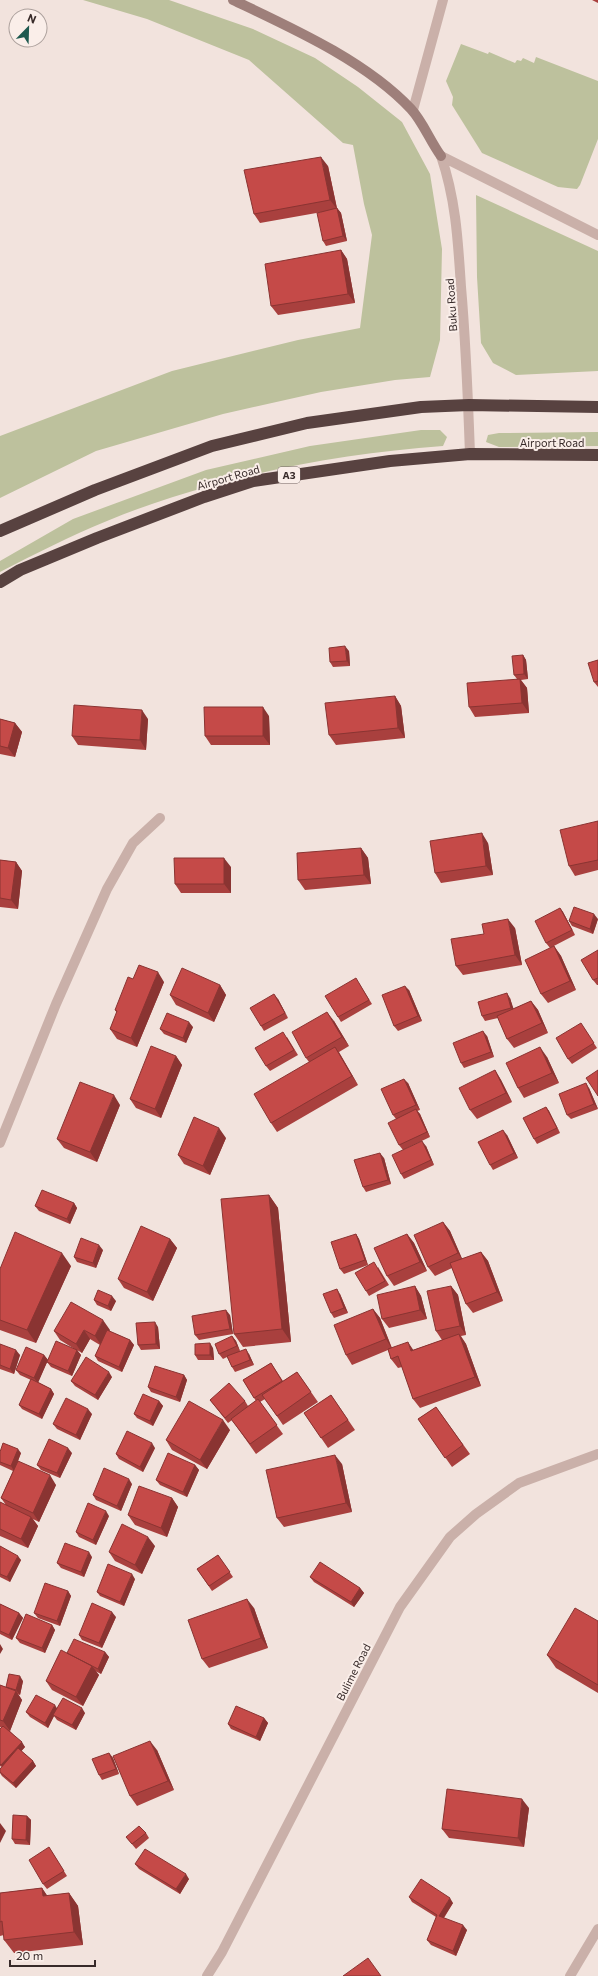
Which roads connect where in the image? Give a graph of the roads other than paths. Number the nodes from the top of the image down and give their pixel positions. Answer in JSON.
{"nodes":[{"id":1,"x":233,"y":0,"type":"edge"},
{"id":2,"x":444,"y":0,"type":"edge"},
{"id":3,"x":412,"y":110,"type":"junction"},
{"id":4,"x":441,"y":156,"type":"junction"},
{"id":5,"x":598,"y":234,"type":"edge"},
{"id":6,"x":468,"y":405,"type":"junction"},
{"id":7,"x":598,"y":407,"type":"edge"},
{"id":8,"x":470,"y":454,"type":"junction"},
{"id":9,"x":598,"y":455,"type":"edge"},
{"id":10,"x":0,"y":531,"type":"edge"},
{"id":11,"x":0,"y":582,"type":"edge"},
{"id":12,"x":160,"y":818,"type":"dead end"},
{"id":13,"x":0,"y":1143,"type":"edge"},
{"id":14,"x":598,"y":1454,"type":"edge"},
{"id":15,"x":598,"y":1929,"type":"edge"},
{"id":16,"x":207,"y":1976,"type":"edge"},
{"id":17,"x":570,"y":1976,"type":"edge"}],
"edges":[{"from":1,"to":3,"type":"street","name":"Buku Road"},
{"from":2,"to":3,"type":"street"},
{"from":3,"to":4,"type":"street","name":"Buku Road"},
{"from":4,"to":5,"type":"street"},
{"from":4,"to":6,"type":"street","name":"Buku Road"},
{"from":6,"to":7,"type":"highway"},
{"from":6,"to":8,"type":"street","name":"Buku Road"},
{"from":6,"to":10,"type":"highway"},
{"from":8,"to":9,"type":"highway","name":"Airport Road","number":"A3"},
{"from":8,"to":11,"type":"highway","name":"Airport Road","number":"A3"},
{"from":12,"to":13,"type":"street"},
{"from":14,"to":16,"type":"street","name":"Bulime Road"},
{"from":15,"to":17,"type":"street"}]}
